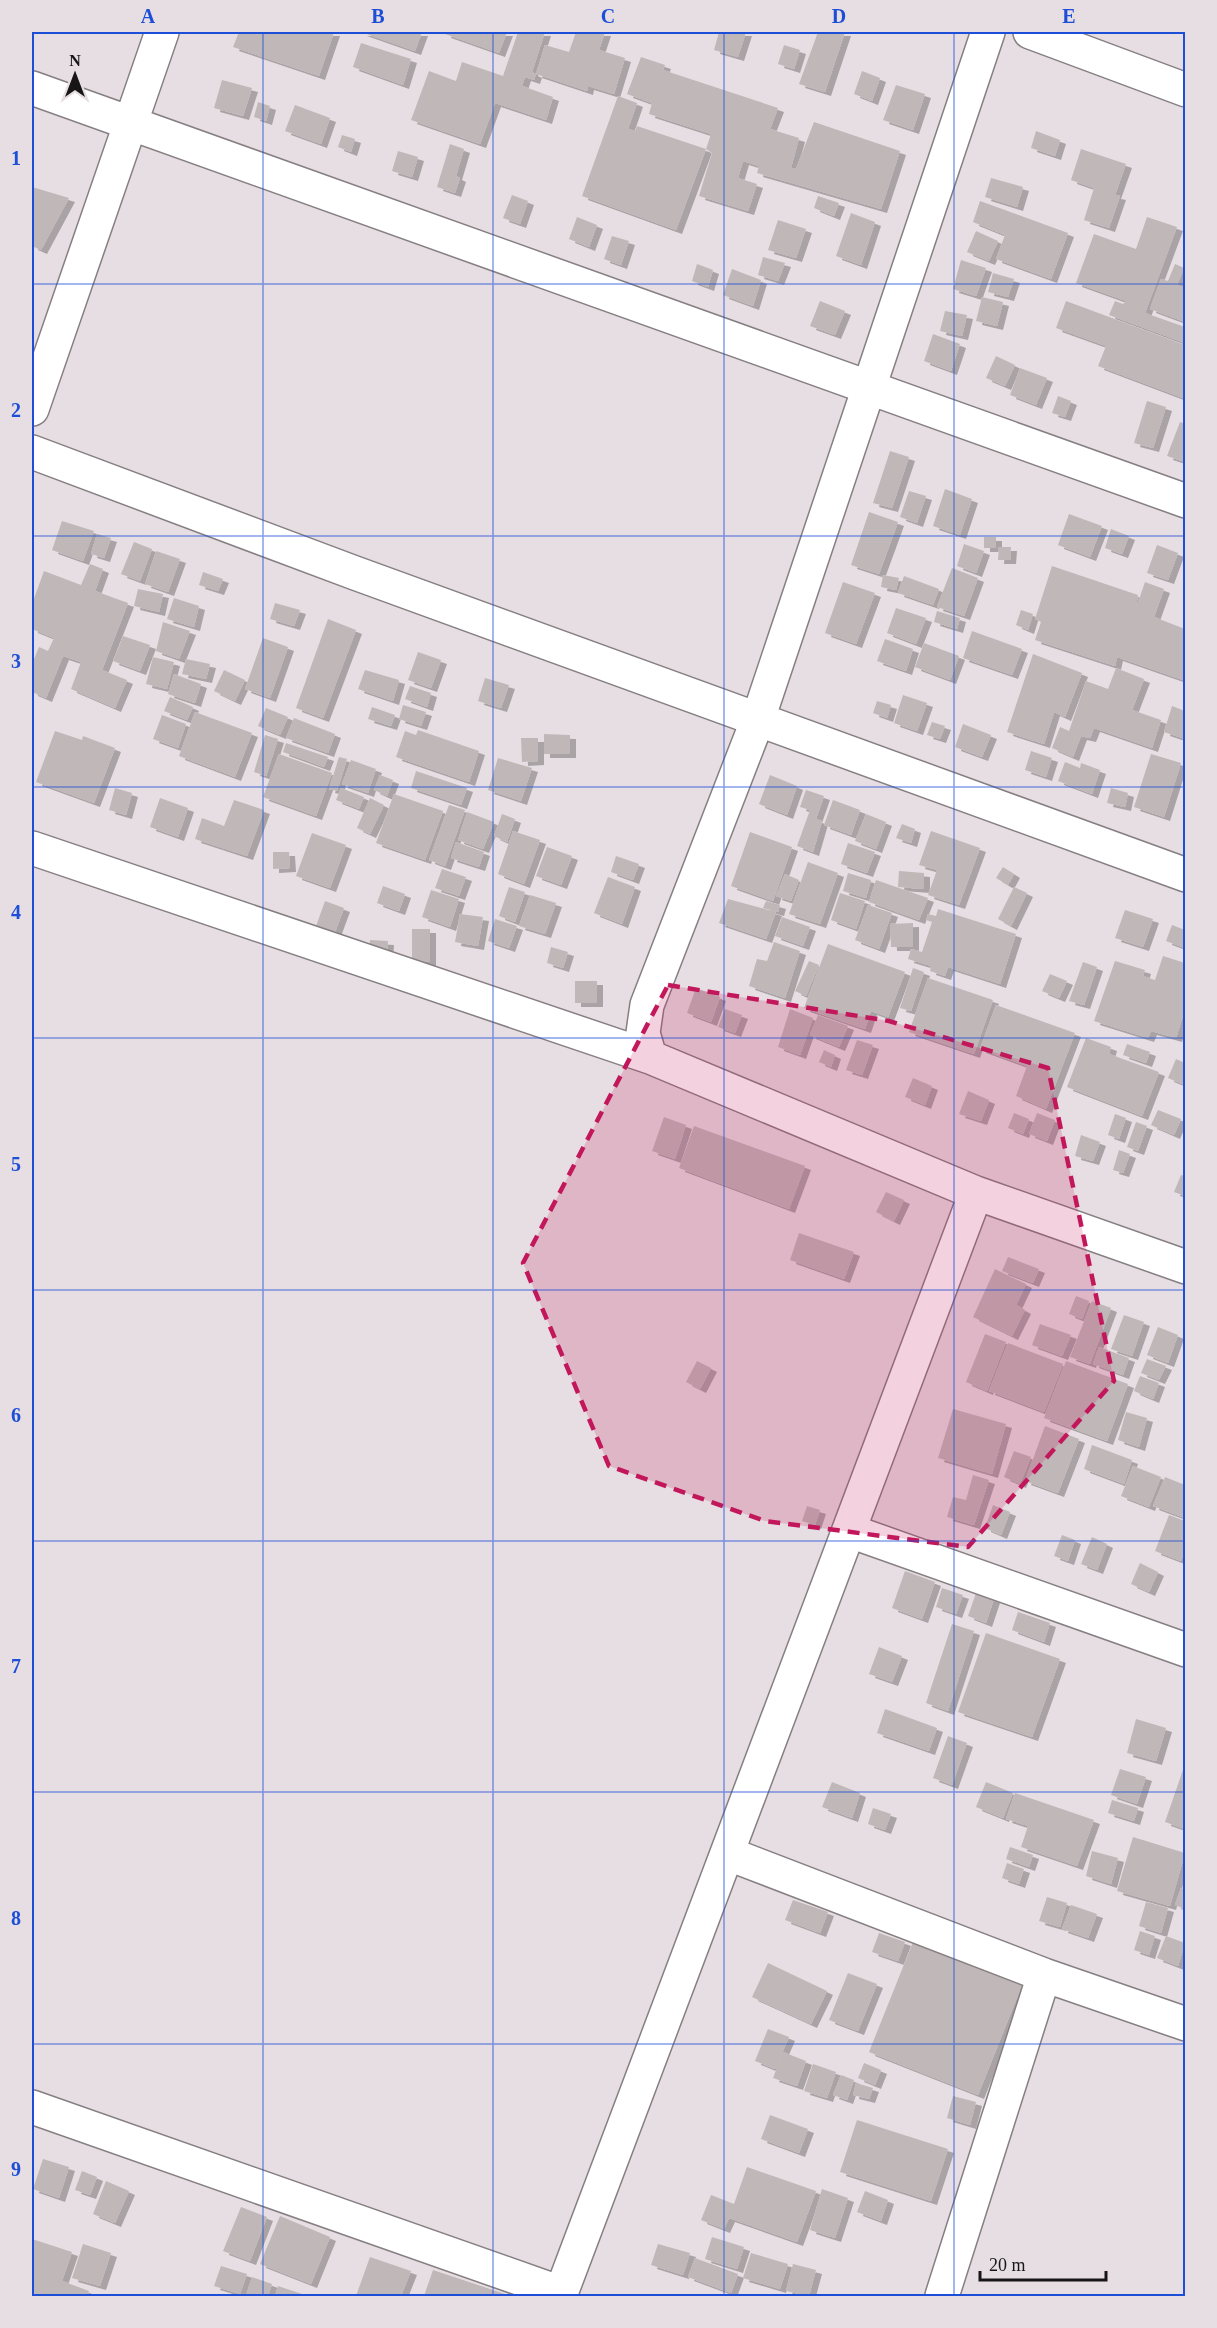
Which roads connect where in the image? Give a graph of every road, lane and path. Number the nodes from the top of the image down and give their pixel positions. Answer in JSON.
{"nodes":[{"id":1,"x":162,"y":32,"type":"edge"},
{"id":2,"x":988,"y":32,"type":"edge"},
{"id":3,"x":1030,"y":32,"type":"edge"},
{"id":4,"x":32,"y":88,"type":"edge"},
{"id":5,"x":1185,"y":90,"type":"edge"},
{"id":6,"x":130,"y":123,"type":"junction"},
{"id":7,"x":871,"y":387,"type":"junction"},
{"id":8,"x":32,"y":409,"type":"edge"},
{"id":9,"x":32,"y":452,"type":"edge"},
{"id":10,"x":1185,"y":501,"type":"edge"},
{"id":11,"x":758,"y":719,"type":"junction"},
{"id":12,"x":32,"y":848,"type":"edge"},
{"id":13,"x":1185,"y":875,"type":"edge"},
{"id":14,"x":650,"y":1057,"type":"junction"},
{"id":15,"x":976,"y":1194,"type":"junction"},
{"id":16,"x":1185,"y":1267,"type":"edge"},
{"id":17,"x":850,"y":1531,"type":"junction"},
{"id":18,"x":1185,"y":1650,"type":"edge"},
{"id":19,"x":729,"y":1854,"type":"junction"},
{"id":20,"x":1044,"y":1975,"type":"junction"},
{"id":21,"x":1185,"y":2024,"type":"edge"},
{"id":22,"x":32,"y":2107,"type":"edge"},
{"id":23,"x":561,"y":2295,"type":"edge"},
{"id":24,"x":942,"y":2296,"type":"edge"}],
"edges":[{"from":1,"to":6,"type":"street"},
{"from":2,"to":7,"type":"street"},
{"from":3,"to":5,"type":"street"},
{"from":4,"to":6,"type":"street"},
{"from":6,"to":7,"type":"street"},
{"from":6,"to":8,"type":"street"},
{"from":7,"to":10,"type":"street"},
{"from":7,"to":11,"type":"street"},
{"from":9,"to":11,"type":"street"},
{"from":11,"to":13,"type":"street"},
{"from":11,"to":14,"type":"street"},
{"from":12,"to":14,"type":"street"},
{"from":14,"to":15,"type":"street"},
{"from":15,"to":16,"type":"street"},
{"from":15,"to":17,"type":"street"},
{"from":17,"to":18,"type":"street"},
{"from":17,"to":19,"type":"street"},
{"from":19,"to":20,"type":"street"},
{"from":19,"to":23,"type":"street"},
{"from":20,"to":21,"type":"street"},
{"from":20,"to":24,"type":"street"},
{"from":22,"to":23,"type":"street"}]}
